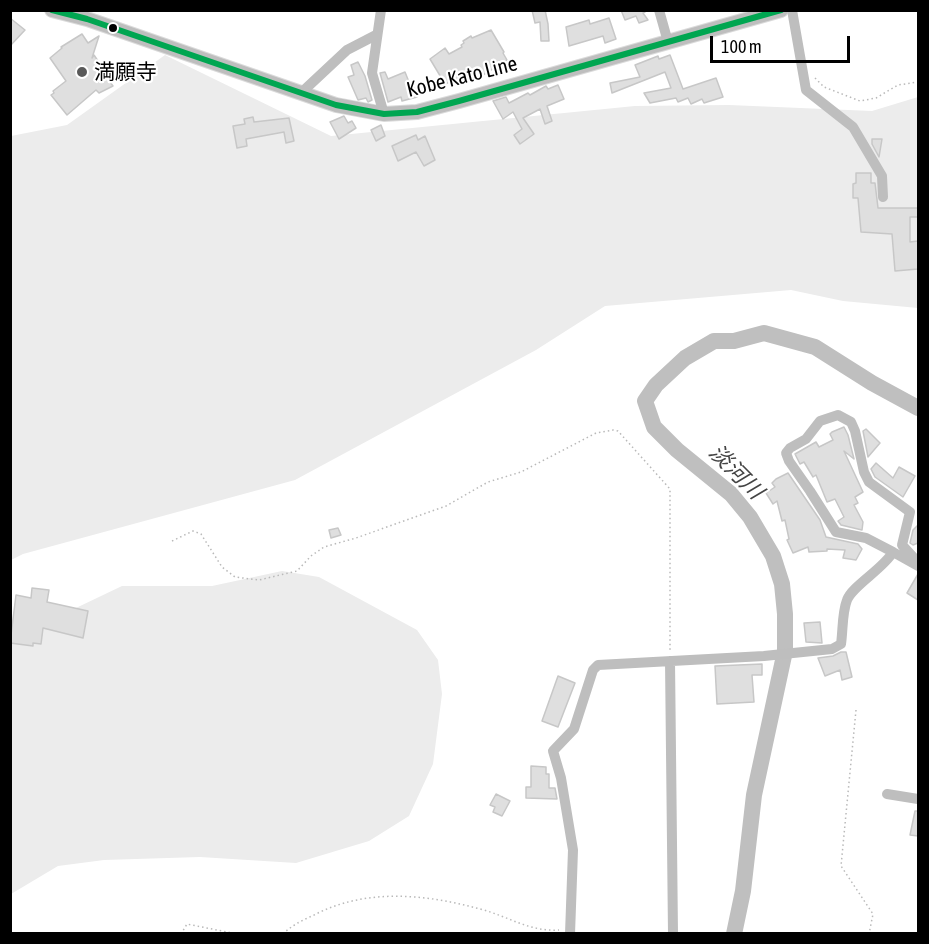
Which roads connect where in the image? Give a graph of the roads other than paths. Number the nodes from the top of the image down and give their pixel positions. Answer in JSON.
{"nodes":[{"id":1,"x":52,"y":10,"type":"edge"},
{"id":2,"x":381,"y":10,"type":"edge"},
{"id":3,"x":659,"y":10,"type":"edge"},
{"id":4,"x":781,"y":10,"type":"edge"},
{"id":5,"x":792,"y":10,"type":"edge"},
{"id":6,"x":376,"y":35,"type":"junction"},
{"id":7,"x":668,"y":42,"type":"junction"},
{"id":8,"x":301,"y":93,"type":"junction"},
{"id":9,"x":384,"y":114,"type":"junction"},
{"id":10,"x":883,"y":197,"type":"dead end"},
{"id":11,"x":893,"y":552,"type":"junction"},
{"id":12,"x":916,"y":565,"type":"edge"},
{"id":13,"x":670,"y":661,"type":"junction"},
{"id":14,"x":887,"y":794,"type":"dead end"},
{"id":15,"x":918,"y":799,"type":"edge"},
{"id":16,"x":569,"y":931,"type":"edge"},
{"id":17,"x":673,"y":933,"type":"edge"}],
"edges":[{"from":1,"to":8,"type":"main road","name":"Kobe Kato Line"},
{"from":2,"to":6,"type":"street"},
{"from":3,"to":7,"type":"street"},
{"from":4,"to":7,"type":"main road","name":"Kobe Kato Line"},
{"from":5,"to":10,"type":"street"},
{"from":6,"to":8,"type":"street"},
{"from":6,"to":9,"type":"street"},
{"from":7,"to":9,"type":"main road","name":"Kobe Kato Line"},
{"from":8,"to":9,"type":"main road","name":"Kobe Kato Line"},
{"from":11,"to":12,"type":"street"},
{"from":11,"to":12,"type":"street"},
{"from":11,"to":13,"type":"street"},
{"from":13,"to":16,"type":"street"},
{"from":13,"to":17,"type":"street"},
{"from":14,"to":15,"type":"street"}]}
